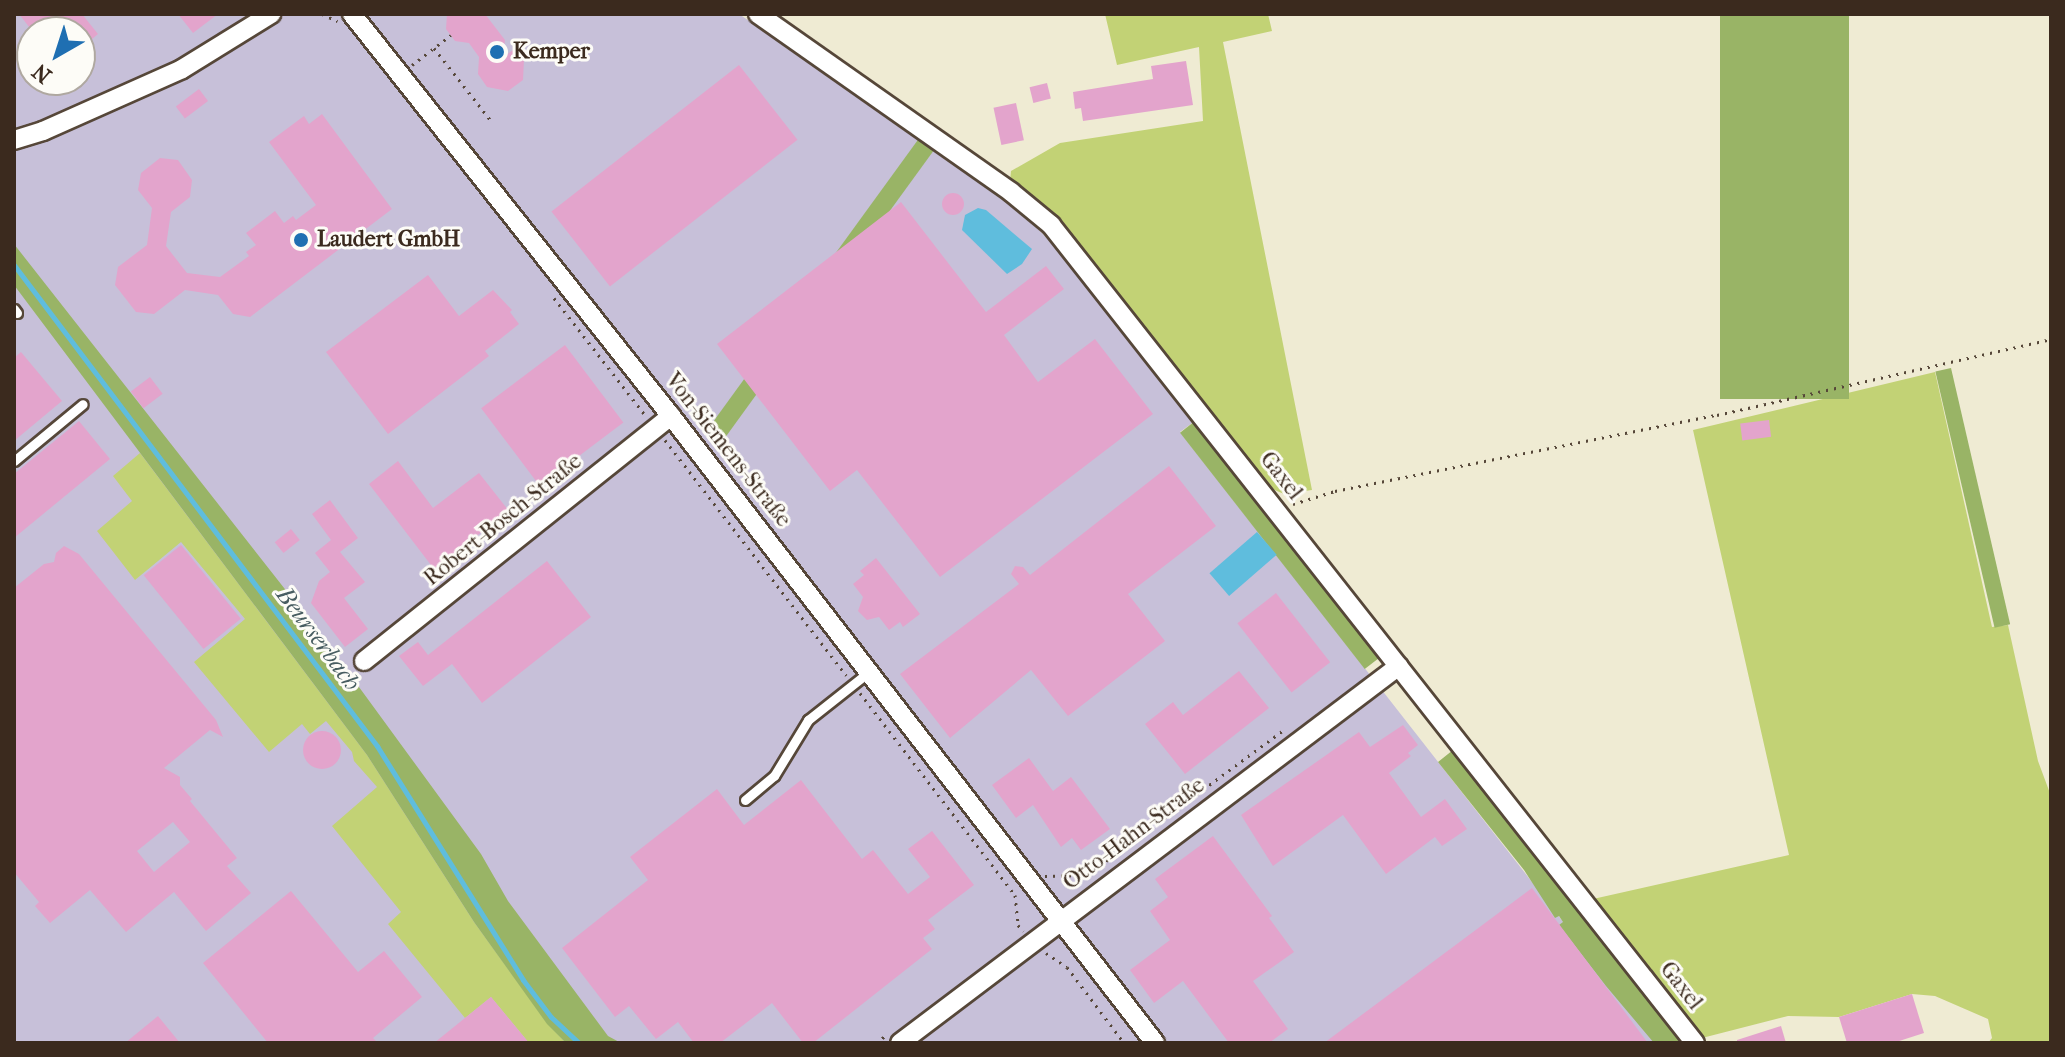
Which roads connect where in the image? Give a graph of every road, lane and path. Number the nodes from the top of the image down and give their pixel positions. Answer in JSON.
{"nodes":[{"id":1,"x":271,"y":14,"type":"edge"},
{"id":2,"x":322,"y":14,"type":"edge"},
{"id":3,"x":758,"y":14,"type":"edge"},
{"id":4,"x":348,"y":22,"type":"edge"},
{"id":5,"x":451,"y":35,"type":"dead end"},
{"id":6,"x":434,"y":48,"type":"junction"},
{"id":7,"x":400,"y":75,"type":"junction"},
{"id":8,"x":492,"y":122,"type":"dead end"},
{"id":9,"x":14,"y":140,"type":"edge"},
{"id":10,"x":549,"y":292,"type":"dead end"},
{"id":11,"x":2051,"y":339,"type":"edge"},
{"id":12,"x":83,"y":404,"type":"dead end"},
{"id":13,"x":671,"y":416,"type":"junction"},
{"id":14,"x":656,"y":428,"type":"junction"},
{"id":15,"x":14,"y":461,"type":"edge"},
{"id":16,"x":1279,"y":512,"type":"junction"},
{"id":17,"x":364,"y":661,"type":"dead end"},
{"id":18,"x":1399,"y":666,"type":"junction"},
{"id":19,"x":870,"y":671,"type":"junction"},
{"id":20,"x":853,"y":684,"type":"junction"},
{"id":21,"x":1288,"y":727,"type":"dead end"},
{"id":22,"x":745,"y":800,"type":"dead end"},
{"id":23,"x":1030,"y":882,"type":"junction"},
{"id":24,"x":1015,"y":895,"type":"junction"},
{"id":25,"x":1059,"y":920,"type":"junction"},
{"id":26,"x":1028,"y":937,"type":"dead end"},
{"id":27,"x":1041,"y":951,"type":"dead end"},
{"id":28,"x":900,"y":1043,"type":"edge"},
{"id":29,"x":1124,"y":1043,"type":"edge"},
{"id":30,"x":1155,"y":1043,"type":"edge"},
{"id":31,"x":1695,"y":1043,"type":"edge"}],
"edges":[{"from":1,"to":9,"type":"street"},
{"from":2,"to":4,"type":"path"},
{"from":3,"to":16,"type":"street","name":"Gaxel"},
{"from":4,"to":7,"type":"street","name":"Von-Siemens-Straße"},
{"from":5,"to":6,"type":"path"},
{"from":6,"to":7,"type":"path"},
{"from":6,"to":8,"type":"path"},
{"from":7,"to":13,"type":"street","name":"Von-Siemens-Straße"},
{"from":10,"to":14,"type":"path"},
{"from":11,"to":16,"type":"path"},
{"from":12,"to":15,"type":"lane"},
{"from":13,"to":14,"type":"street","name":"Robert-Bosch-Straße"},
{"from":13,"to":19,"type":"street","name":"Von-Siemens-Straße"},
{"from":14,"to":17,"type":"street","name":"Robert-Bosch-Straße"},
{"from":14,"to":20,"type":"path"},
{"from":16,"to":18,"type":"street","name":"Gaxel"},
{"from":18,"to":25,"type":"street","name":"Otto-Hahn-Straße"},
{"from":18,"to":31,"type":"street","name":"Gaxel"},
{"from":19,"to":20,"type":"lane"},
{"from":19,"to":23,"type":"street","name":"Von-Siemens-Straße"},
{"from":20,"to":22,"type":"lane"},
{"from":20,"to":24,"type":"path"},
{"from":21,"to":23,"type":"path"},
{"from":23,"to":24,"type":"path"},
{"from":23,"to":25,"type":"street","name":"Von-Siemens-Straße"},
{"from":24,"to":26,"type":"path"},
{"from":25,"to":28,"type":"street","name":"Otto-Hahn-Straße"},
{"from":25,"to":30,"type":"street","name":"Von-Siemens-Straße"},
{"from":27,"to":29,"type":"path"}]}
